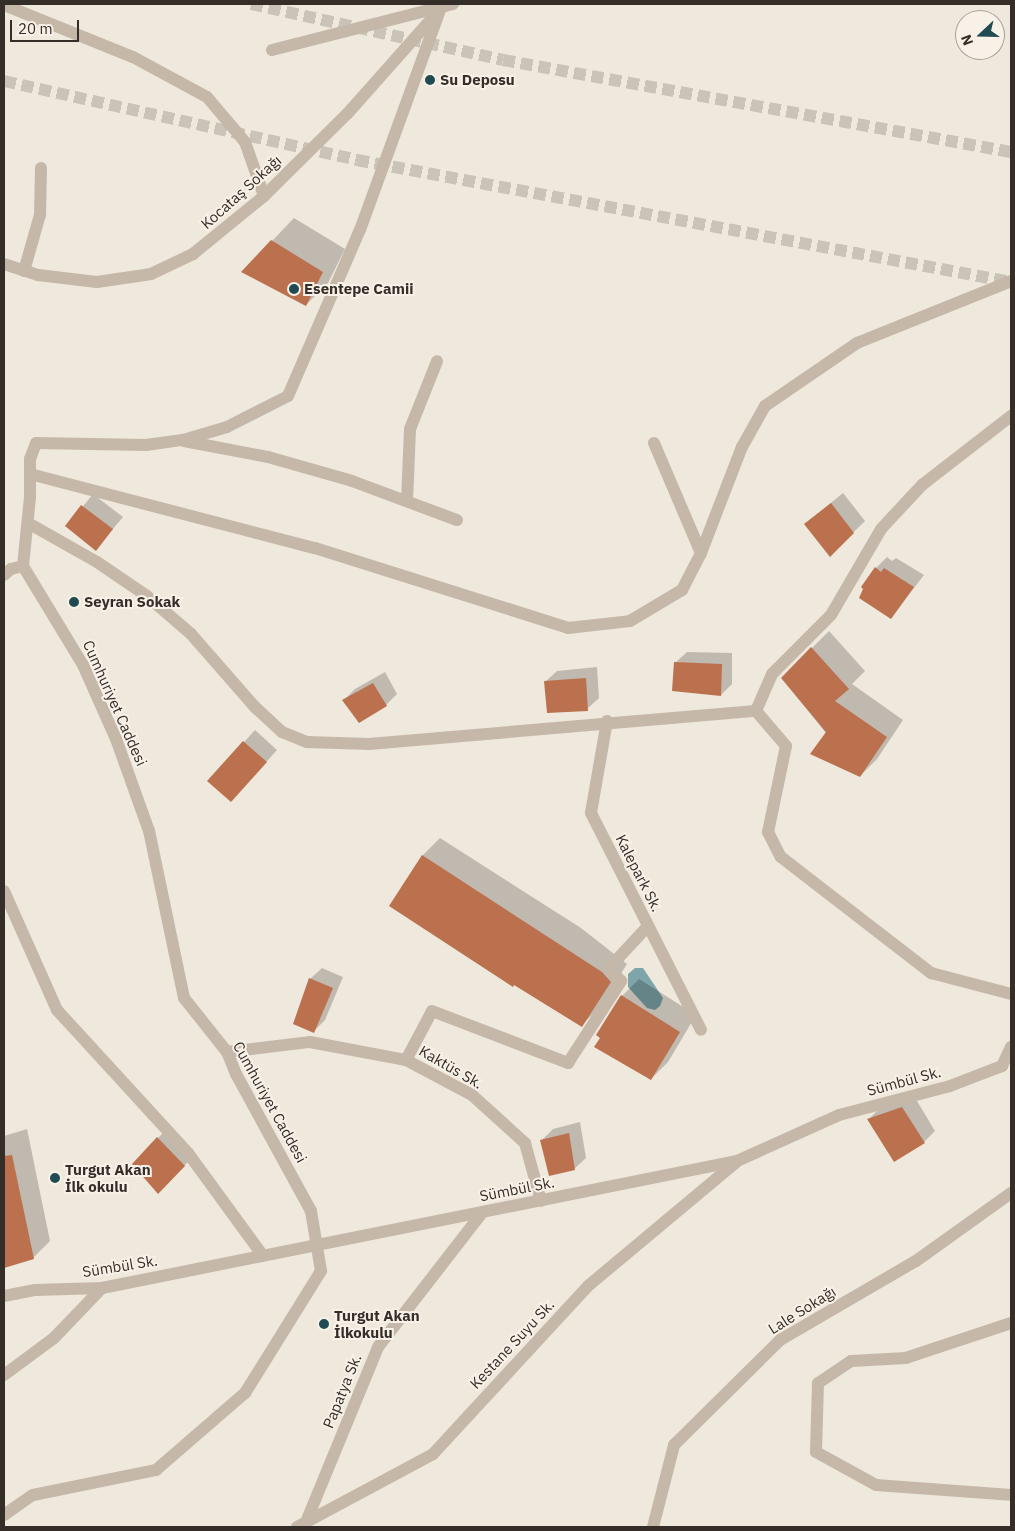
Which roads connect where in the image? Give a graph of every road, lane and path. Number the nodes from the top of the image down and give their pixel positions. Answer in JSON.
{"nodes":[{"id":1,"x":4,"y":5,"type":"edge"},
{"id":2,"x":444,"y":5,"type":"edge"},
{"id":3,"x":272,"y":50,"type":"dead end"},
{"id":4,"x":41,"y":168,"type":"dead end"},
{"id":5,"x":264,"y":196,"type":"junction"},
{"id":6,"x":4,"y":264,"type":"edge"},
{"id":7,"x":24,"y":271,"type":"junction"},
{"id":8,"x":1011,"y":281,"type":"edge"},
{"id":9,"x":437,"y":360,"type":"dead end"},
{"id":10,"x":1011,"y":416,"type":"edge"},
{"id":11,"x":183,"y":440,"type":"junction"},
{"id":12,"x":654,"y":444,"type":"dead end"},
{"id":13,"x":30,"y":474,"type":"junction"},
{"id":14,"x":407,"y":502,"type":"junction"},
{"id":15,"x":457,"y":520,"type":"dead end"},
{"id":16,"x":28,"y":523,"type":"junction"},
{"id":17,"x":701,"y":553,"type":"junction"},
{"id":18,"x":23,"y":566,"type":"junction"},
{"id":19,"x":4,"y":576,"type":"edge"},
{"id":20,"x":756,"y":711,"type":"junction"},
{"id":21,"x":607,"y":721,"type":"junction"},
{"id":22,"x":4,"y":891,"type":"edge"},
{"id":23,"x":648,"y":926,"type":"junction"},
{"id":24,"x":1011,"y":994,"type":"edge"},
{"id":25,"x":701,"y":1030,"type":"dead end"},
{"id":26,"x":1011,"y":1047,"type":"edge"},
{"id":27,"x":227,"y":1052,"type":"junction"},
{"id":28,"x":406,"y":1060,"type":"junction"},
{"id":29,"x":737,"y":1161,"type":"junction"},
{"id":30,"x":1011,"y":1193,"type":"edge"},
{"id":31,"x":541,"y":1201,"type":"junction"},
{"id":32,"x":482,"y":1212,"type":"junction"},
{"id":33,"x":317,"y":1246,"type":"junction"},
{"id":34,"x":263,"y":1256,"type":"junction"},
{"id":35,"x":102,"y":1288,"type":"junction"},
{"id":36,"x":4,"y":1296,"type":"edge"},
{"id":37,"x":1011,"y":1323,"type":"edge"},
{"id":38,"x":4,"y":1375,"type":"edge"},
{"id":39,"x":1011,"y":1495,"type":"edge"},
{"id":40,"x":4,"y":1515,"type":"edge"},
{"id":41,"x":302,"y":1525,"type":"edge"},
{"id":42,"x":651,"y":1527,"type":"edge"}],
"edges":[{"from":1,"to":5,"type":"street"},
{"from":2,"to":3,"type":"street"},
{"from":2,"to":5,"type":"street","name":"Kocataş Sokağı"},
{"from":2,"to":11,"type":"street"},
{"from":4,"to":7,"type":"street"},
{"from":5,"to":7,"type":"street","name":"Kocataş Sokağı"},
{"from":6,"to":7,"type":"street","name":"Kocataş Sokağı"},
{"from":8,"to":17,"type":"street"},
{"from":9,"to":14,"type":"street"},
{"from":10,"to":20,"type":"street"},
{"from":11,"to":13,"type":"street"},
{"from":11,"to":14,"type":"street"},
{"from":12,"to":17,"type":"street"},
{"from":13,"to":16,"type":"street"},
{"from":13,"to":17,"type":"street"},
{"from":14,"to":15,"type":"street"},
{"from":16,"to":18,"type":"street"},
{"from":16,"to":21,"type":"street"},
{"from":18,"to":19,"type":"street"},
{"from":18,"to":27,"type":"street","name":"Cumhuriyet Caddesi"},
{"from":20,"to":21,"type":"street"},
{"from":20,"to":24,"type":"street"},
{"from":21,"to":23,"type":"street","name":"Kalepark Sk."},
{"from":22,"to":34,"type":"street"},
{"from":23,"to":25,"type":"street","name":"Kalepark Sk."},
{"from":23,"to":28,"type":"street"},
{"from":26,"to":29,"type":"street","name":"Sümbül Sk."},
{"from":27,"to":28,"type":"street","name":"Kaktüs Sk."},
{"from":27,"to":33,"type":"street","name":"Cumhuriyet Caddesi"},
{"from":28,"to":31,"type":"street","name":"Kaktüs Sk."},
{"from":29,"to":31,"type":"street","name":"Sümbül Sk."},
{"from":29,"to":41,"type":"street","name":"Kestane Suyu Sk."},
{"from":30,"to":42,"type":"street","name":"Lale Sokağı"},
{"from":31,"to":32,"type":"street","name":"Sümbül Sk."},
{"from":32,"to":33,"type":"street","name":"Sümbül Sk."},
{"from":32,"to":41,"type":"street","name":"Papatya Sk."},
{"from":33,"to":34,"type":"street","name":"Sümbül Sk."},
{"from":33,"to":40,"type":"street","name":"Cumhuriyet Caddesi"},
{"from":34,"to":35,"type":"street","name":"Sümbül Sk."},
{"from":35,"to":36,"type":"street","name":"Sümbül Sk."},
{"from":35,"to":38,"type":"street"},
{"from":37,"to":39,"type":"street"}]}
